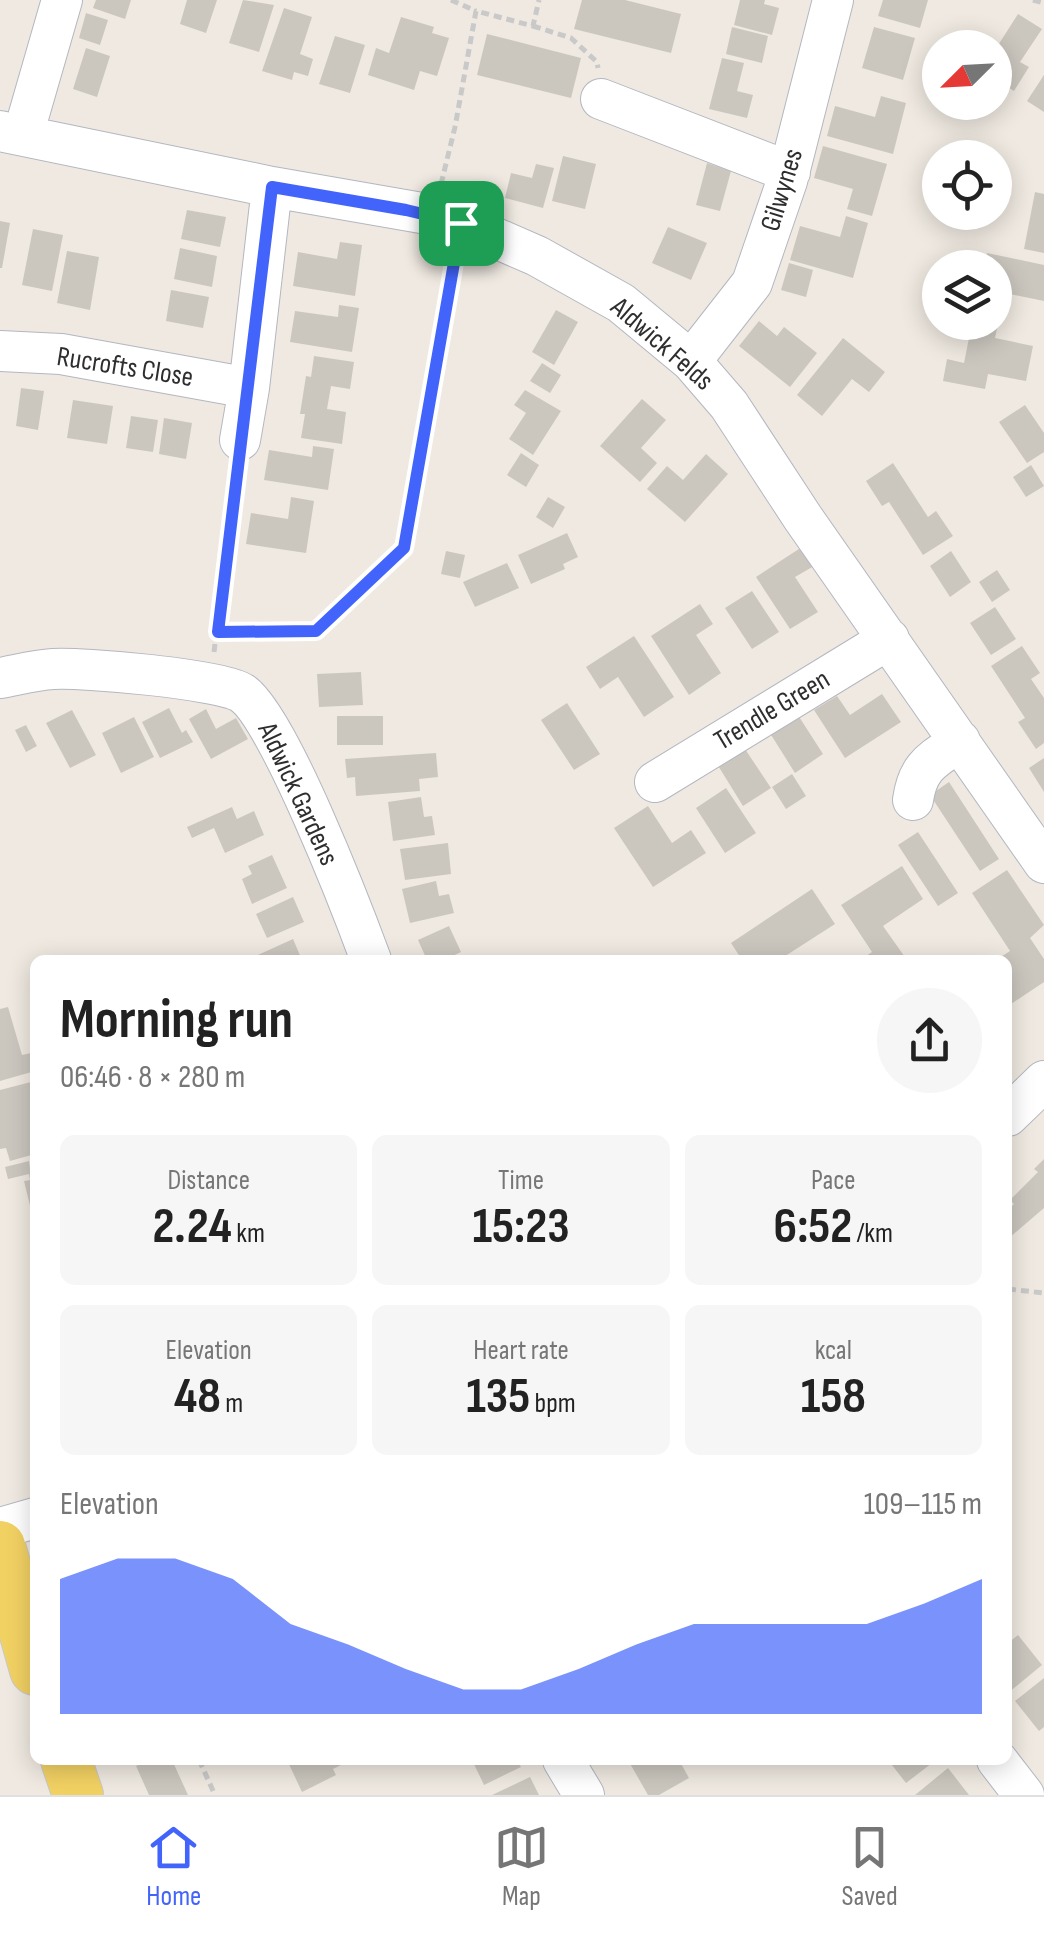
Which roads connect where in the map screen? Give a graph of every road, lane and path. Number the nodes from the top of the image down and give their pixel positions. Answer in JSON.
{"nodes":[{"id":1,"x":62,"y":0,"type":"edge"},
{"id":2,"x":452,"y":0,"type":"edge"},
{"id":3,"x":539,"y":0,"type":"edge"},
{"id":4,"x":833,"y":0,"type":"edge"},
{"id":5,"x":1033,"y":0,"type":"edge"},
{"id":6,"x":462,"y":2,"type":"edge"},
{"id":7,"x":1044,"y":3,"type":"edge"},
{"id":8,"x":476,"y":11,"type":"junction"},
{"id":9,"x":533,"y":26,"type":"junction"},
{"id":10,"x":601,"y":99,"type":"joint"},
{"id":11,"x":12,"y":133,"type":"edge"},
{"id":12,"x":790,"y":172,"type":"junction"},
{"id":13,"x":272,"y":187,"type":"junction"},
{"id":14,"x":447,"y":219,"type":"junction"},
{"id":15,"x":0,"y":351,"type":"edge"},
{"id":16,"x":691,"y":361,"type":"junction"},
{"id":17,"x":249,"y":388,"type":"junction"},
{"id":18,"x":240,"y":440,"type":"joint"},
{"id":19,"x":218,"y":632,"type":"junction"},
{"id":20,"x":890,"y":638,"type":"junction"},
{"id":21,"x":0,"y":678,"type":"edge"},
{"id":22,"x":208,"y":684,"type":"junction"},
{"id":23,"x":960,"y":741,"type":"junction"},
{"id":24,"x":654,"y":782,"type":"dead end"},
{"id":25,"x":913,"y":800,"type":"dead end"},
{"id":26,"x":1044,"y":863,"type":"edge"},
{"id":27,"x":370,"y":955,"type":"edge"},
{"id":28,"x":1044,"y":1081,"type":"edge"},
{"id":29,"x":1012,"y":1112,"type":"edge"},
{"id":30,"x":1012,"y":1289,"type":"edge"},
{"id":31,"x":1044,"y":1293,"type":"edge"},
{"id":32,"x":30,"y":1519,"type":"edge"},
{"id":33,"x":0,"y":1528,"type":"edge"},
{"id":34,"x":0,"y":1546,"type":"edge"},
{"id":35,"x":30,"y":1652,"type":"edge"},
{"id":36,"x":68,"y":1765,"type":"edge"},
{"id":37,"x":201,"y":1765,"type":"edge"},
{"id":38,"x":566,"y":1765,"type":"edge"},
{"id":39,"x":1001,"y":1765,"type":"edge"},
{"id":40,"x":78,"y":1795,"type":"edge"},
{"id":41,"x":216,"y":1795,"type":"edge"},
{"id":42,"x":584,"y":1795,"type":"edge"},
{"id":43,"x":1024,"y":1795,"type":"edge"}],
"edges":[{"from":1,"to":11,"type":"street"},
{"from":2,"to":6,"type":"path"},
{"from":3,"to":9,"type":"path"},
{"from":4,"to":12,"type":"street","name":"Gilwynes"},
{"from":5,"to":7,"type":"path"},
{"from":6,"to":8,"type":"path"},
{"from":8,"to":9,"type":"path"},
{"from":8,"to":14,"type":"path"},
{"from":9,"to":10,"type":"path"},
{"from":10,"to":12,"type":"street"},
{"from":11,"to":13,"type":"street","name":"Aldwick Felds"},
{"from":12,"to":16,"type":"street","name":"Gilwynes"},
{"from":13,"to":14,"type":"street","name":"Aldwick Felds"},
{"from":13,"to":17,"type":"street"},
{"from":14,"to":16,"type":"street","name":"Aldwick Felds"},
{"from":14,"to":19,"type":"path"},
{"from":15,"to":17,"type":"street","name":"Rucrofts Close"},
{"from":16,"to":20,"type":"street","name":"Aldwick Felds"},
{"from":17,"to":18,"type":"street"},
{"from":18,"to":19,"type":"path"},
{"from":19,"to":22,"type":"path"},
{"from":20,"to":23,"type":"street","name":"Aldwick Felds"},
{"from":20,"to":24,"type":"street","name":"Trendle Green"},
{"from":21,"to":22,"type":"street","name":"Aldwick Gardens"},
{"from":22,"to":27,"type":"street","name":"Aldwick Gardens"},
{"from":23,"to":25,"type":"street"},
{"from":23,"to":26,"type":"street","name":"Aldwick Felds"},
{"from":28,"to":29,"type":"street"},
{"from":30,"to":31,"type":"path"},
{"from":32,"to":33,"type":"street"},
{"from":34,"to":35,"type":"main road"},
{"from":36,"to":40,"type":"main road"},
{"from":37,"to":41,"type":"path"},
{"from":38,"to":42,"type":"street"},
{"from":39,"to":43,"type":"street"}]}
